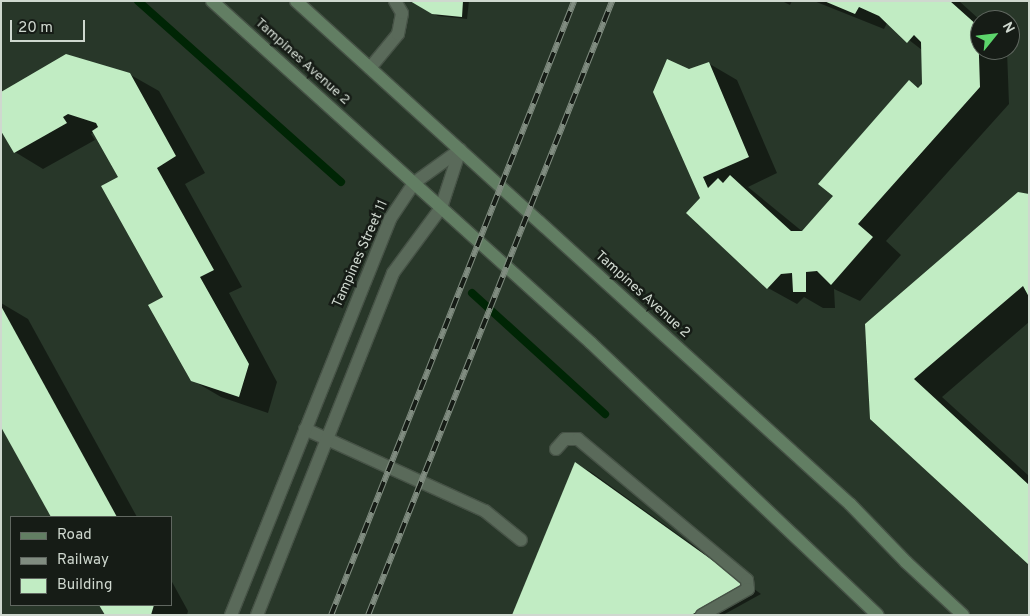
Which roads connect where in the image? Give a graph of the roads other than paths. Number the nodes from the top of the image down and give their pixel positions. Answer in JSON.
{"nodes":[{"id":1,"x":212,"y":1,"type":"edge"},
{"id":2,"x":296,"y":1,"type":"edge"},
{"id":3,"x":395,"y":1,"type":"edge"},
{"id":4,"x":370,"y":68,"type":"junction"},
{"id":5,"x":460,"y":150,"type":"junction"},
{"id":6,"x":414,"y":183,"type":"junction"},
{"id":7,"x":441,"y":208,"type":"junction"},
{"id":8,"x":305,"y":429,"type":"junction"},
{"id":9,"x":327,"y":439,"type":"junction"},
{"id":10,"x":556,"y":450,"type":"dead end"},
{"id":11,"x":521,"y":540,"type":"dead end"},
{"id":12,"x":230,"y":615,"type":"edge"},
{"id":13,"x":257,"y":615,"type":"edge"},
{"id":14,"x":702,"y":615,"type":"edge"},
{"id":15,"x":878,"y":615,"type":"edge"},
{"id":16,"x":963,"y":615,"type":"edge"}],
"edges":[{"from":1,"to":6,"type":"main road","name":"Tampines Avenue 2"},
{"from":2,"to":4,"type":"main road","name":"Tampines Avenue 2"},
{"from":3,"to":4,"type":"street"},
{"from":4,"to":5,"type":"main road","name":"Tampines Avenue 2"},
{"from":5,"to":6,"type":"street","name":"Tampines Street 11"},
{"from":5,"to":7,"type":"street"},
{"from":5,"to":16,"type":"main road","name":"Tampines Avenue 2"},
{"from":6,"to":7,"type":"main road","name":"Tampines Avenue 2"},
{"from":6,"to":8,"type":"street","name":"Tampines Street 11"},
{"from":7,"to":9,"type":"street"},
{"from":7,"to":15,"type":"main road","name":"Tampines Avenue 2"},
{"from":8,"to":9,"type":"street"},
{"from":8,"to":12,"type":"street","name":"Tampines Street 11"},
{"from":9,"to":11,"type":"street"},
{"from":9,"to":13,"type":"street"},
{"from":10,"to":14,"type":"street"}]}
